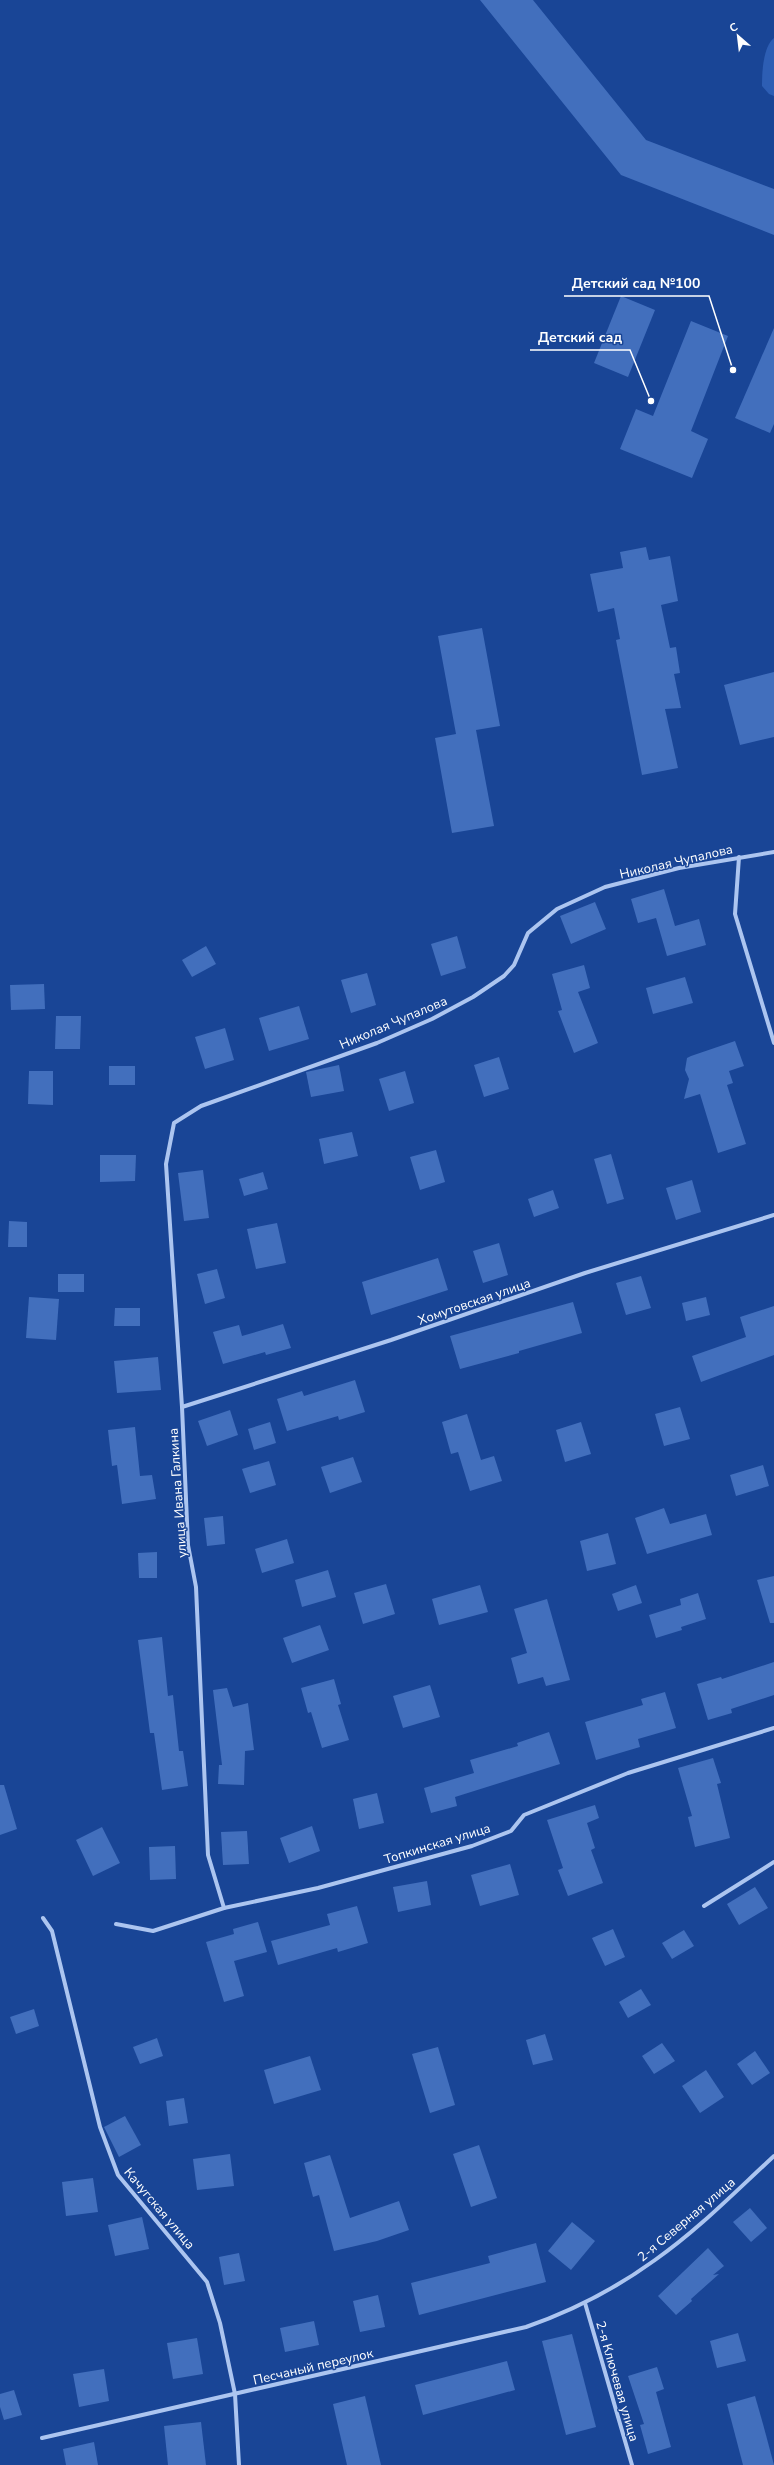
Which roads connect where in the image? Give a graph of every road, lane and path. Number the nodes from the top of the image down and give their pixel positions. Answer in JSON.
{"nodes":[{"id":1,"x":774,"y":852,"type":"edge"},
{"id":2,"x":739,"y":857,"type":"junction"},
{"id":3,"x":774,"y":1043,"type":"edge"},
{"id":4,"x":174,"y":1123,"type":"joint"},
{"id":5,"x":774,"y":1215,"type":"edge"},
{"id":6,"x":182,"y":1407,"type":"junction"},
{"id":7,"x":774,"y":1728,"type":"edge"},
{"id":8,"x":774,"y":1862,"type":"edge"},
{"id":9,"x":704,"y":1906,"type":"dead end"},
{"id":10,"x":224,"y":1908,"type":"junction"},
{"id":11,"x":43,"y":1918,"type":"dead end"},
{"id":12,"x":116,"y":1924,"type":"dead end"},
{"id":13,"x":774,"y":2156,"type":"edge"},
{"id":14,"x":585,"y":2303,"type":"junction"},
{"id":15,"x":235,"y":2394,"type":"junction"},
{"id":16,"x":42,"y":2438,"type":"dead end"},
{"id":17,"x":239,"y":2465,"type":"edge"},
{"id":18,"x":632,"y":2465,"type":"edge"}],
"edges":[{"from":1,"to":2,"type":"street","name":"Николая Чупалова"},
{"from":2,"to":3,"type":"street"},
{"from":2,"to":4,"type":"street","name":"Николая Чупалова"},
{"from":4,"to":6,"type":"street","name":"улица Ивана Галкина"},
{"from":5,"to":6,"type":"street","name":"Хомутовская улица"},
{"from":6,"to":10,"type":"street","name":"улица Ивана Галкина"},
{"from":7,"to":10,"type":"street","name":"Топкинская улица"},
{"from":8,"to":9,"type":"street"},
{"from":10,"to":12,"type":"street","name":"Топкинская улица"},
{"from":11,"to":15,"type":"street","name":"Качугская улица"},
{"from":13,"to":14,"type":"street","name":"2-я Северная улица"},
{"from":14,"to":15,"type":"street","name":"Песчаный переулок"},
{"from":14,"to":18,"type":"street","name":"2-я Ключевая улица"},
{"from":15,"to":16,"type":"street","name":"Песчаный переулок"},
{"from":15,"to":17,"type":"street","name":"Качугская улица"}]}
